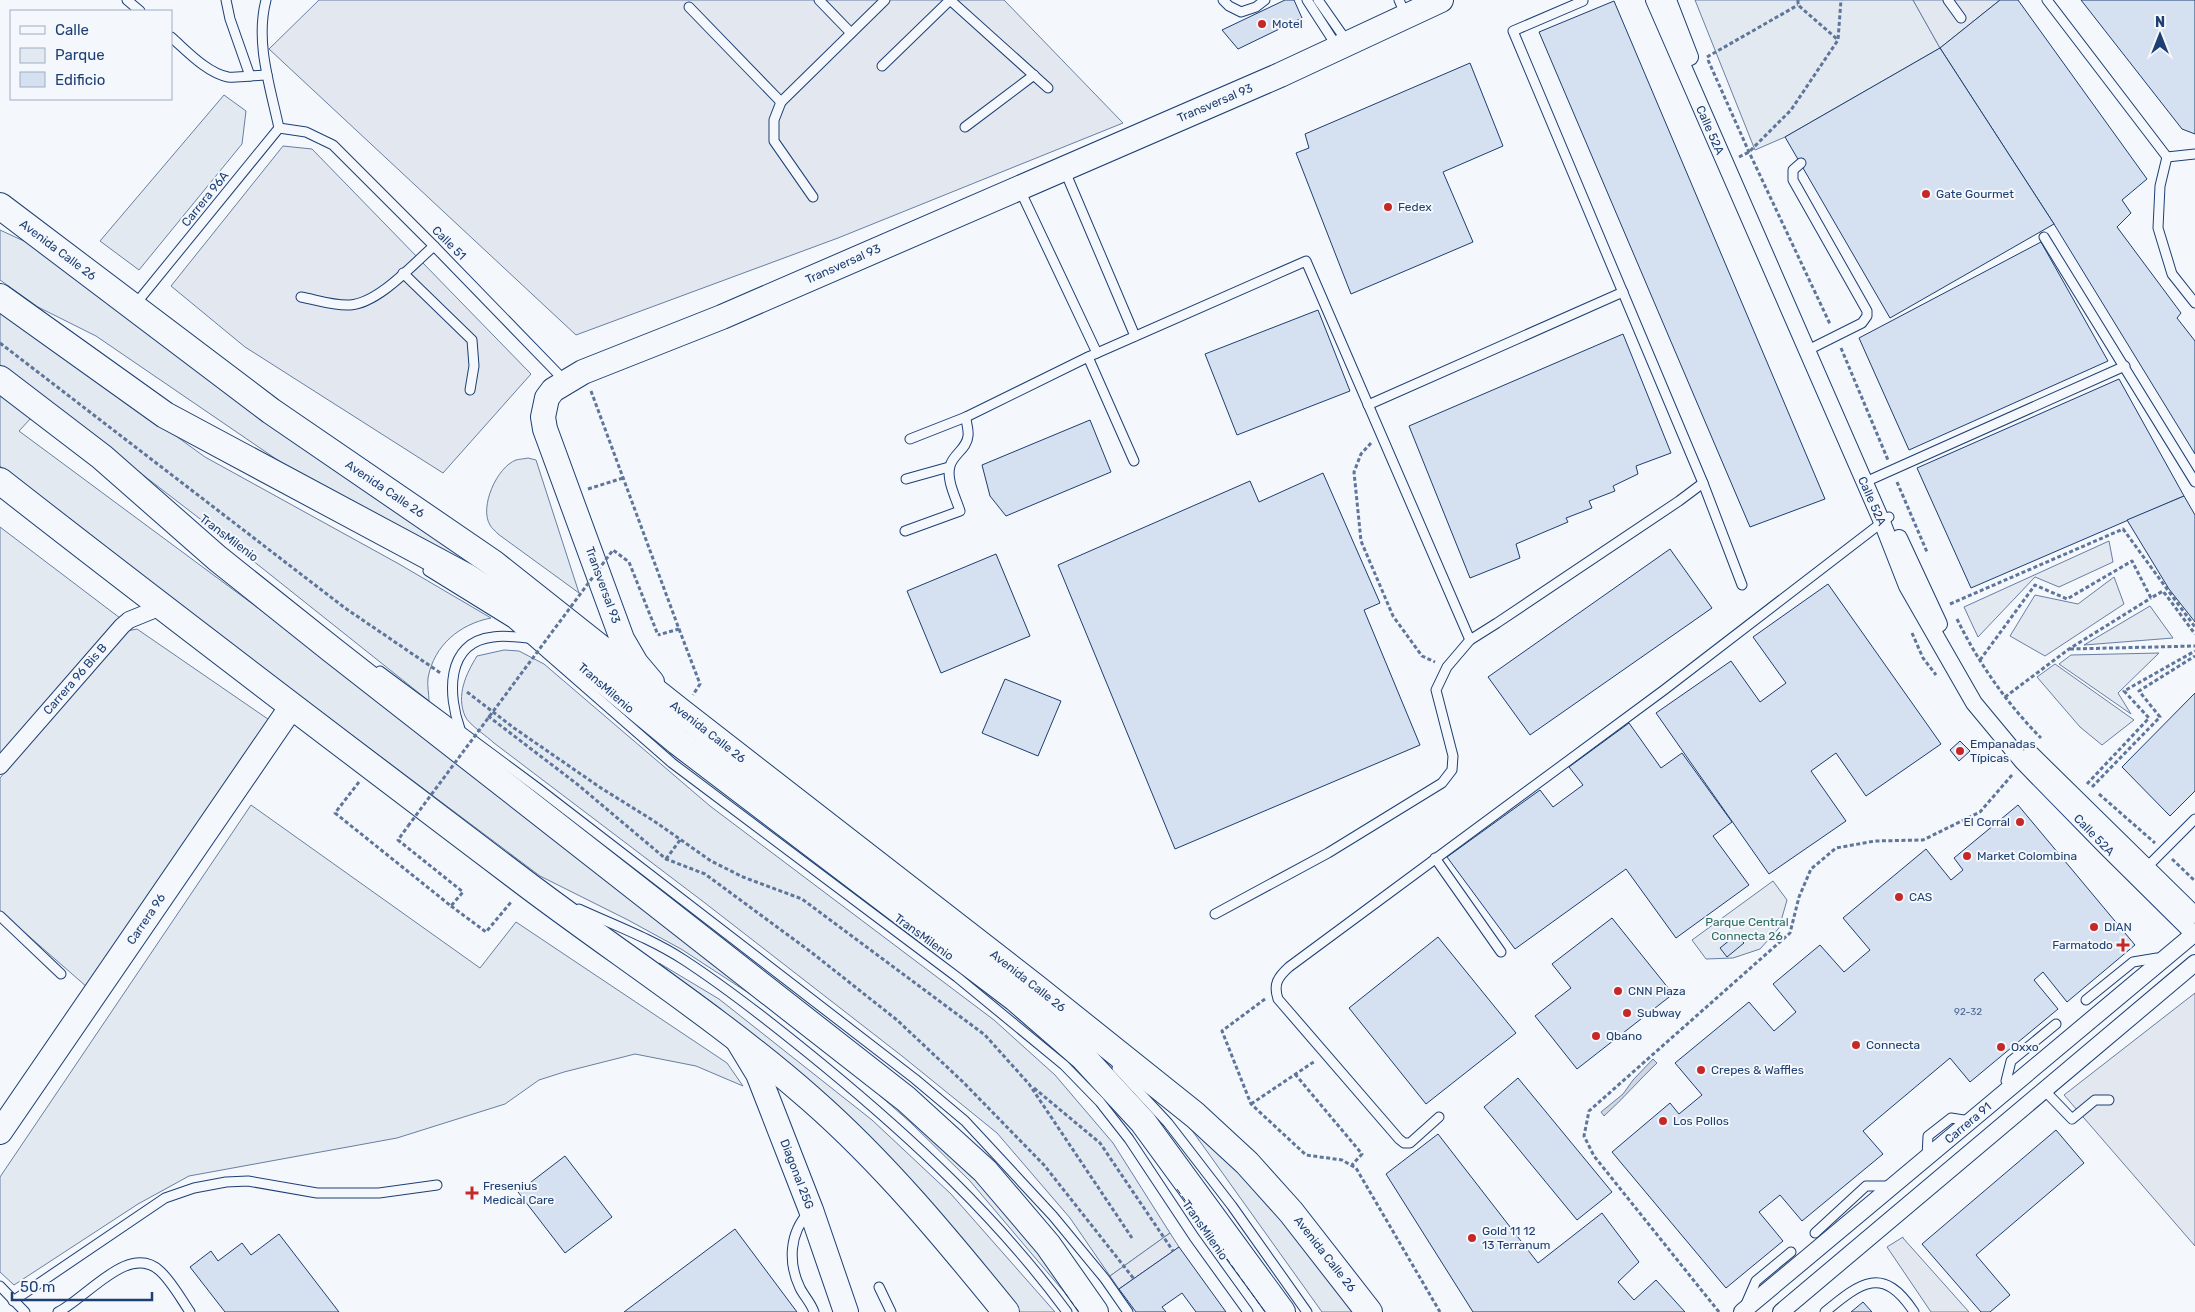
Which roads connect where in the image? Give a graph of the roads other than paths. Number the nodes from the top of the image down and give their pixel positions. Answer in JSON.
{"nodes":[{"id":1,"x":127,"y":0,"type":"edge"},
{"id":2,"x":226,"y":0,"type":"edge"},
{"id":3,"x":266,"y":0,"type":"edge"},
{"id":4,"x":819,"y":0,"type":"edge"},
{"id":5,"x":885,"y":0,"type":"edge"},
{"id":6,"x":950,"y":0,"type":"edge"},
{"id":7,"x":1223,"y":0,"type":"edge"},
{"id":8,"x":1265,"y":0,"type":"edge"},
{"id":9,"x":1307,"y":0,"type":"edge"},
{"id":10,"x":1318,"y":0,"type":"edge"},
{"id":11,"x":1441,"y":0,"type":"edge"},
{"id":12,"x":1654,"y":0,"type":"edge"},
{"id":13,"x":1668,"y":0,"type":"edge"},
{"id":14,"x":1948,"y":0,"type":"edge"},
{"id":15,"x":2047,"y":0,"type":"edge"},
{"id":16,"x":1583,"y":1,"type":"edge"},
{"id":17,"x":689,"y":7,"type":"dead end"},
{"id":18,"x":1402,"y":8,"type":"edge"},
{"id":19,"x":139,"y":10,"type":"edge"},
{"id":20,"x":1961,"y":18,"type":"dead end"},
{"id":21,"x":851,"y":33,"type":"junction"},
{"id":22,"x":172,"y":38,"type":"edge"},
{"id":23,"x":1343,"y":46,"type":"junction"},
{"id":24,"x":882,"y":66,"type":"dead end"},
{"id":25,"x":267,"y":75,"type":"junction"},
{"id":26,"x":1034,"y":75,"type":"junction"},
{"id":27,"x":250,"y":76,"type":"junction"},
{"id":28,"x":1048,"y":88,"type":"dead end"},
{"id":29,"x":781,"y":102,"type":"junction"},
{"id":30,"x":965,"y":127,"type":"dead end"},
{"id":31,"x":279,"y":128,"type":"junction"},
{"id":32,"x":2195,"y":154,"type":"edge"},
{"id":33,"x":2167,"y":157,"type":"junction"},
{"id":34,"x":1801,"y":163,"type":"dead end"},
{"id":35,"x":1063,"y":168,"type":"junction"},
{"id":36,"x":1019,"y":188,"type":"junction"},
{"id":37,"x":813,"y":197,"type":"dead end"},
{"id":38,"x":0,"y":206,"type":"edge"},
{"id":39,"x":0,"y":218,"type":"edge"},
{"id":40,"x":2044,"y":237,"type":"dead end"},
{"id":41,"x":434,"y":246,"type":"junction"},
{"id":42,"x":57,"y":249,"type":"junction"},
{"id":43,"x":403,"y":273,"type":"junction"},
{"id":44,"x":1623,"y":292,"type":"junction"},
{"id":45,"x":0,"y":297,"type":"edge"},
{"id":46,"x":301,"y":297,"type":"dead end"},
{"id":47,"x":2195,"y":303,"type":"edge"},
{"id":48,"x":133,"y":307,"type":"junction"},
{"id":49,"x":1135,"y":336,"type":"junction"},
{"id":50,"x":1811,"y":349,"type":"junction"},
{"id":51,"x":1092,"y":355,"type":"junction"},
{"id":52,"x":2125,"y":366,"type":"junction"},
{"id":53,"x":574,"y":377,"type":"junction"},
{"id":54,"x":0,"y":379,"type":"edge"},
{"id":55,"x":470,"y":390,"type":"dead end"},
{"id":56,"x":1368,"y":405,"type":"junction"},
{"id":57,"x":966,"y":417,"type":"junction"},
{"id":58,"x":910,"y":439,"type":"dead end"},
{"id":59,"x":231,"y":451,"type":"junction"},
{"id":60,"x":102,"y":457,"type":"junction"},
{"id":61,"x":1134,"y":460,"type":"dead end"},
{"id":62,"x":949,"y":467,"type":"junction"},
{"id":63,"x":906,"y":479,"type":"dead end"},
{"id":64,"x":1868,"y":480,"type":"junction"},
{"id":65,"x":0,"y":481,"type":"edge"},
{"id":66,"x":2195,"y":482,"type":"edge"},
{"id":67,"x":1703,"y":484,"type":"junction"},
{"id":68,"x":1885,"y":520,"type":"junction"},
{"id":69,"x":347,"y":524,"type":"dead end"},
{"id":70,"x":905,"y":531,"type":"dead end"},
{"id":71,"x":216,"y":544,"type":"dead end"},
{"id":72,"x":422,"y":567,"type":"dead end"},
{"id":73,"x":1742,"y":585,"type":"dead end"},
{"id":74,"x":161,"y":607,"type":"junction"},
{"id":75,"x":528,"y":638,"type":"junction"},
{"id":76,"x":1470,"y":640,"type":"junction"},
{"id":77,"x":373,"y":665,"type":"dead end"},
{"id":78,"x":664,"y":697,"type":"junction"},
{"id":79,"x":292,"y":706,"type":"junction"},
{"id":80,"x":461,"y":730,"type":"junction"},
{"id":81,"x":0,"y":766,"type":"edge"},
{"id":82,"x":2195,"y":819,"type":"edge"},
{"id":83,"x":1435,"y":858,"type":"junction"},
{"id":84,"x":2146,"y":868,"type":"junction"},
{"id":85,"x":527,"y":884,"type":"junction"},
{"id":86,"x":1215,"y":914,"type":"dead end"},
{"id":87,"x":2195,"y":915,"type":"edge"},
{"id":88,"x":0,"y":916,"type":"edge"},
{"id":89,"x":2195,"y":934,"type":"edge"},
{"id":90,"x":1501,"y":952,"type":"dead end"},
{"id":91,"x":2160,"y":962,"type":"junction"},
{"id":92,"x":2195,"y":963,"type":"edge"},
{"id":93,"x":61,"y":974,"type":"dead end"},
{"id":94,"x":1035,"y":987,"type":"junction"},
{"id":95,"x":2086,"y":1000,"type":"dead end"},
{"id":96,"x":2056,"y":1024,"type":"dead end"},
{"id":97,"x":738,"y":1040,"type":"junction"},
{"id":98,"x":2010,"y":1087,"type":"junction"},
{"id":99,"x":2044,"y":1090,"type":"junction"},
{"id":100,"x":2109,"y":1100,"type":"dead end"},
{"id":101,"x":1439,"y":1117,"type":"dead end"},
{"id":102,"x":0,"y":1132,"type":"edge"},
{"id":103,"x":437,"y":1185,"type":"dead end"},
{"id":104,"x":1893,"y":1186,"type":"junction"},
{"id":105,"x":811,"y":1210,"type":"junction"},
{"id":106,"x":1815,"y":1233,"type":"dead end"},
{"id":107,"x":1791,"y":1252,"type":"dead end"},
{"id":108,"x":0,"y":1286,"type":"edge"},
{"id":109,"x":879,"y":1288,"type":"dead end"},
{"id":110,"x":14,"y":1301,"type":"junction"},
{"id":111,"x":1742,"y":1311,"type":"edge"},
{"id":112,"x":25,"y":1312,"type":"edge"},
{"id":113,"x":58,"y":1312,"type":"edge"},
{"id":114,"x":190,"y":1312,"type":"edge"},
{"id":115,"x":814,"y":1312,"type":"edge"},
{"id":116,"x":846,"y":1312,"type":"edge"},
{"id":117,"x":891,"y":1312,"type":"edge"},
{"id":118,"x":1006,"y":1312,"type":"edge"},
{"id":119,"x":1067,"y":1312,"type":"edge"},
{"id":120,"x":1095,"y":1312,"type":"edge"},
{"id":121,"x":1128,"y":1312,"type":"edge"},
{"id":122,"x":1248,"y":1312,"type":"edge"},
{"id":123,"x":1282,"y":1312,"type":"edge"},
{"id":124,"x":1307,"y":1312,"type":"edge"},
{"id":125,"x":1369,"y":1312,"type":"edge"},
{"id":126,"x":1781,"y":1312,"type":"edge"},
{"id":127,"x":1825,"y":1312,"type":"edge"},
{"id":128,"x":1914,"y":1312,"type":"edge"}],
"edges":[{"from":1,"to":19,"type":"lane"},
{"from":2,"to":27,"type":"lane"},
{"from":3,"to":25,"type":"lane"},
{"from":4,"to":21,"type":"lane"},
{"from":5,"to":21,"type":"lane"},
{"from":6,"to":24,"type":"lane"},
{"from":6,"to":26,"type":"lane"},
{"from":7,"to":8,"type":"lane"},
{"from":9,"to":23,"type":"lane"},
{"from":10,"to":23,"type":"lane"},
{"from":11,"to":18,"type":"main road","name":"Transversal 93"},
{"from":12,"to":50,"type":"street","name":"Calle 52A"},
{"from":13,"to":50,"type":"street","name":"Calle 52A"},
{"from":14,"to":20,"type":"lane"},
{"from":15,"to":33,"type":"lane"},
{"from":16,"to":44,"type":"lane"},
{"from":17,"to":29,"type":"lane"},
{"from":18,"to":23,"type":"main road","name":"Transversal 93"},
{"from":21,"to":29,"type":"lane"},
{"from":22,"to":27,"type":"lane"},
{"from":23,"to":35,"type":"main road","name":"Transversal 93"},
{"from":25,"to":27,"type":"lane"},
{"from":25,"to":31,"type":"lane"},
{"from":26,"to":28,"type":"lane"},
{"from":26,"to":30,"type":"lane"},
{"from":29,"to":37,"type":"lane"},
{"from":31,"to":41,"type":"lane","name":"Calle 51"},
{"from":31,"to":48,"type":"lane","name":"Carrera 96A"},
{"from":32,"to":33,"type":"lane"},
{"from":33,"to":47,"type":"lane"},
{"from":34,"to":50,"type":"lane"},
{"from":35,"to":36,"type":"main road","name":"Transversal 93"},
{"from":35,"to":49,"type":"lane"},
{"from":36,"to":51,"type":"lane"},
{"from":36,"to":53,"type":"main road","name":"Transversal 93"},
{"from":38,"to":42,"type":"main road","name":"Avenida Calle 26"},
{"from":39,"to":42,"type":"main road"},
{"from":40,"to":52,"type":"lane"},
{"from":41,"to":43,"type":"lane"},
{"from":41,"to":53,"type":"lane","name":"Calle 51"},
{"from":42,"to":48,"type":"main road","name":"Avenida Calle 26"},
{"from":43,"to":46,"type":"lane"},
{"from":43,"to":55,"type":"lane"},
{"from":44,"to":56,"type":"lane"},
{"from":44,"to":67,"type":"lane"},
{"from":45,"to":59,"type":"main road","name":"Avenida Calle 26"},
{"from":48,"to":78,"type":"main road","name":"Avenida Calle 26"},
{"from":49,"to":51,"type":"lane"},
{"from":49,"to":56,"type":"lane"},
{"from":50,"to":64,"type":"street","name":"Calle 52A"},
{"from":51,"to":57,"type":"lane"},
{"from":51,"to":61,"type":"lane"},
{"from":52,"to":64,"type":"lane"},
{"from":52,"to":66,"type":"lane"},
{"from":53,"to":78,"type":"main road","name":"Transversal 93"},
{"from":54,"to":60,"type":"main road"},
{"from":56,"to":76,"type":"lane"},
{"from":57,"to":58,"type":"lane"},
{"from":57,"to":62,"type":"lane"},
{"from":59,"to":69,"type":"lane"},
{"from":59,"to":123,"type":"main road","name":"Avenida Calle 26"},
{"from":60,"to":71,"type":"lane","name":"TransMilenio"},
{"from":60,"to":120,"type":"main road"},
{"from":62,"to":63,"type":"lane"},
{"from":62,"to":70,"type":"lane"},
{"from":64,"to":68,"type":"street","name":"Calle 52A"},
{"from":65,"to":74,"type":"main road"},
{"from":67,"to":73,"type":"lane"},
{"from":67,"to":76,"type":"lane"},
{"from":68,"to":83,"type":"lane"},
{"from":68,"to":84,"type":"street","name":"Calle 52A"},
{"from":68,"to":89,"type":"street","name":"Calle 52A"},
{"from":72,"to":75,"type":"lane","name":"TransMilenio"},
{"from":74,"to":79,"type":"main road"},
{"from":74,"to":81,"type":"street","name":"Carrera 96 Bis B"},
{"from":75,"to":80,"type":"lane"},
{"from":75,"to":122,"type":"lane","name":"TransMilenio"},
{"from":76,"to":86,"type":"lane"},
{"from":77,"to":80,"type":"lane"},
{"from":78,"to":94,"type":"main road","name":"Avenida Calle 26"},
{"from":79,"to":85,"type":"main road"},
{"from":79,"to":102,"type":"main road","name":"Carrera 96"},
{"from":80,"to":121,"type":"lane"},
{"from":82,"to":84,"type":"lane"},
{"from":83,"to":90,"type":"lane"},
{"from":83,"to":101,"type":"lane"},
{"from":84,"to":87,"type":"street","name":"Calle 52A"},
{"from":85,"to":97,"type":"main road"},
{"from":85,"to":119,"type":"lane"},
{"from":88,"to":93,"type":"lane"},
{"from":89,"to":91,"type":"street","name":"Carrera 91"},
{"from":91,"to":95,"type":"lane"},
{"from":91,"to":98,"type":"street","name":"Carrera 91"},
{"from":92,"to":99,"type":"street","name":"Carrera 91"},
{"from":94,"to":124,"type":"lane"},
{"from":94,"to":125,"type":"main road","name":"Avenida Calle 26"},
{"from":96,"to":98,"type":"lane"},
{"from":97,"to":105,"type":"main road","name":"Diagonal 25G"},
{"from":97,"to":118,"type":"main road"},
{"from":98,"to":104,"type":"street","name":"Carrera 91"},
{"from":99,"to":100,"type":"lane"},
{"from":99,"to":126,"type":"street","name":"Carrera 91"},
{"from":103,"to":110,"type":"lane"},
{"from":104,"to":106,"type":"lane"},
{"from":104,"to":111,"type":"street","name":"Carrera 91"},
{"from":105,"to":115,"type":"lane"},
{"from":105,"to":116,"type":"main road","name":"Diagonal 25G"},
{"from":107,"to":111,"type":"lane"},
{"from":108,"to":110,"type":"lane"},
{"from":109,"to":117,"type":"lane"},
{"from":110,"to":112,"type":"lane"},
{"from":113,"to":114,"type":"lane"},
{"from":127,"to":128,"type":"lane"}]}
